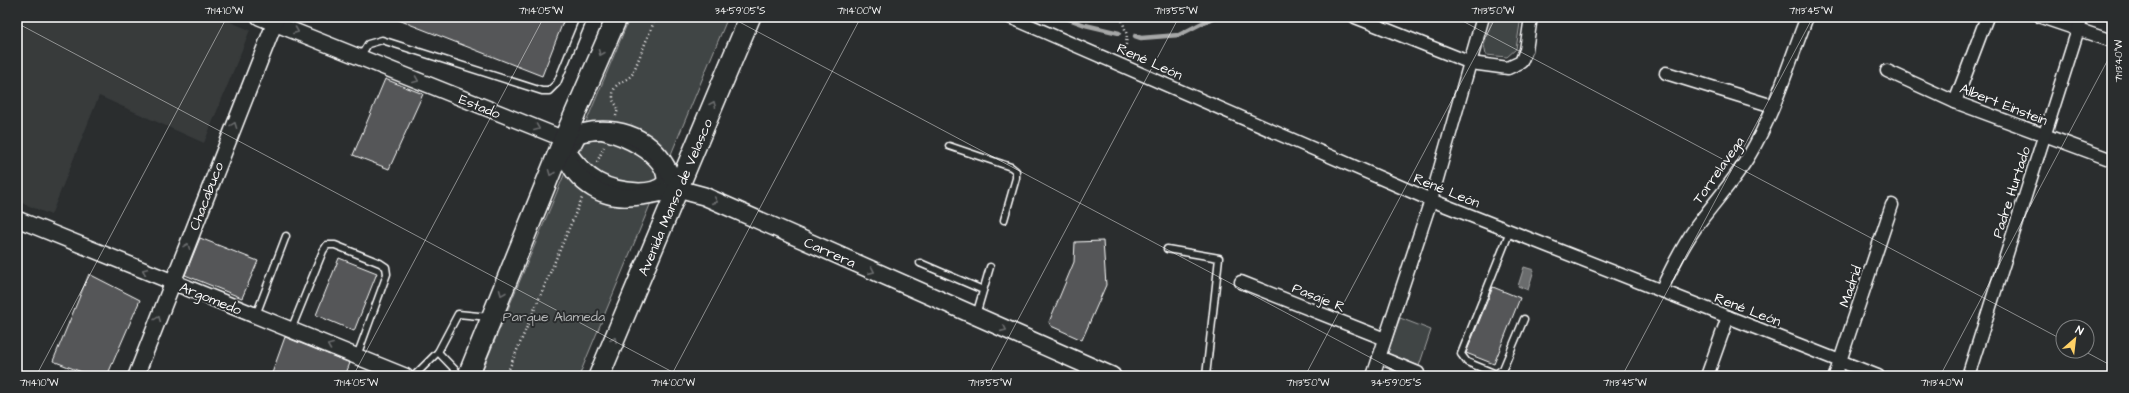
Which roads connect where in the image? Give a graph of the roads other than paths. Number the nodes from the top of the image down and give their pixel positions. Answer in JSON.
{"nodes":[{"id":1,"x":259,"y":17,"type":"edge"},
{"id":2,"x":584,"y":17,"type":"edge"},
{"id":3,"x":617,"y":17,"type":"edge"},
{"id":4,"x":750,"y":17,"type":"edge"},
{"id":5,"x":1010,"y":17,"type":"edge"},
{"id":6,"x":1355,"y":17,"type":"edge"},
{"id":7,"x":1483,"y":17,"type":"edge"},
{"id":8,"x":1531,"y":17,"type":"edge"},
{"id":9,"x":1807,"y":17,"type":"edge"},
{"id":10,"x":1988,"y":17,"type":"edge"},
{"id":11,"x":2041,"y":17,"type":"edge"},
{"id":12,"x":2082,"y":17,"type":"edge"},
{"id":13,"x":276,"y":20,"type":"edge"},
{"id":14,"x":2078,"y":29,"type":"junction"},
{"id":15,"x":2112,"y":41,"type":"edge"},
{"id":16,"x":360,"y":58,"type":"junction"},
{"id":17,"x":1471,"y":63,"type":"junction"},
{"id":18,"x":1887,"y":71,"type":"dead end"},
{"id":19,"x":1666,"y":73,"type":"dead end"},
{"id":20,"x":1955,"y":102,"type":"junction"},
{"id":21,"x":1773,"y":106,"type":"junction"},
{"id":22,"x":2044,"y":136,"type":"junction"},
{"id":23,"x":570,"y":143,"type":"junction"},
{"id":24,"x":949,"y":146,"type":"dead end"},
{"id":25,"x":2112,"y":160,"type":"edge"},
{"id":26,"x":678,"y":189,"type":"junction"},
{"id":27,"x":1431,"y":200,"type":"junction"},
{"id":28,"x":1892,"y":205,"type":"dead end"},
{"id":29,"x":17,"y":219,"type":"edge"},
{"id":30,"x":1004,"y":220,"type":"dead end"},
{"id":31,"x":1510,"y":231,"type":"junction"},
{"id":32,"x":286,"y":236,"type":"dead end"},
{"id":33,"x":1167,"y":248,"type":"dead end"},
{"id":34,"x":920,"y":263,"type":"dead end"},
{"id":35,"x":990,"y":267,"type":"dead end"},
{"id":36,"x":172,"y":282,"type":"junction"},
{"id":37,"x":1241,"y":282,"type":"dead end"},
{"id":38,"x":983,"y":290,"type":"junction"},
{"id":39,"x":1661,"y":290,"type":"junction"},
{"id":40,"x":255,"y":315,"type":"junction"},
{"id":41,"x":976,"y":316,"type":"junction"},
{"id":42,"x":493,"y":317,"type":"junction"},
{"id":43,"x":1728,"y":317,"type":"junction"},
{"id":44,"x":1524,"y":319,"type":"dead end"},
{"id":45,"x":291,"y":330,"type":"junction"},
{"id":46,"x":1385,"y":339,"type":"junction"},
{"id":47,"x":438,"y":352,"type":"junction"},
{"id":48,"x":357,"y":356,"type":"junction"},
{"id":49,"x":1379,"y":357,"type":"junction"},
{"id":50,"x":1840,"y":361,"type":"junction"},
{"id":51,"x":1418,"y":373,"type":"dead end"},
{"id":52,"x":136,"y":376,"type":"edge"},
{"id":53,"x":406,"y":376,"type":"edge"},
{"id":54,"x":414,"y":376,"type":"edge"},
{"id":55,"x":461,"y":376,"type":"edge"},
{"id":56,"x":468,"y":376,"type":"edge"},
{"id":57,"x":599,"y":376,"type":"edge"},
{"id":58,"x":1112,"y":376,"type":"edge"},
{"id":59,"x":1206,"y":376,"type":"edge"},
{"id":60,"x":1373,"y":376,"type":"edge"},
{"id":61,"x":1707,"y":376,"type":"edge"},
{"id":62,"x":1835,"y":376,"type":"edge"},
{"id":63,"x":1878,"y":376,"type":"edge"},
{"id":64,"x":1968,"y":376,"type":"edge"}],
"edges":[{"from":1,"to":13,"type":"street","name":"Estado"},
{"from":2,"to":16,"type":"lane"},
{"from":3,"to":23,"type":"main road","one_way":true},
{"from":26,"to":4,"type":"main road","name":"Avenida Manso de Velasco","one_way":true},
{"from":5,"to":27,"type":"street","name":"René León"},
{"from":6,"to":17,"type":"street"},
{"from":7,"to":17,"type":"street"},
{"from":8,"to":17,"type":"street"},
{"from":9,"to":21,"type":"street","name":"Torrelavega"},
{"from":10,"to":20,"type":"street"},
{"from":11,"to":14,"type":"street"},
{"from":12,"to":14,"type":"street","name":"Padre Hurtado"},
{"from":13,"to":16,"type":"street","name":"Estado","one_way":true},
{"from":36,"to":13,"type":"street","name":"Chacabuco","one_way":true},
{"from":14,"to":15,"type":"street"},
{"from":14,"to":22,"type":"street","name":"Padre Hurtado"},
{"from":16,"to":23,"type":"street","name":"Estado","one_way":true},
{"from":17,"to":27,"type":"street"},
{"from":18,"to":20,"type":"street","name":"Albert Einstein"},
{"from":19,"to":21,"type":"street"},
{"from":20,"to":22,"type":"street","name":"Albert Einstein"},
{"from":21,"to":39,"type":"street","name":"Torrelavega"},
{"from":22,"to":25,"type":"street","name":"Albert Einstein"},
{"from":22,"to":64,"type":"street","name":"Padre Hurtado"},
{"from":23,"to":23,"type":"street"},
{"from":23,"to":26,"type":"main road"},
{"from":23,"to":26,"type":"main road"},
{"from":23,"to":42,"type":"main road","one_way":true},
{"from":24,"to":30,"type":"lane"},
{"from":26,"to":41,"type":"main road","name":"Carrera","one_way":true},
{"from":57,"to":26,"type":"main road","name":"Avenida Manso de Velasco","one_way":true},
{"from":27,"to":31,"type":"street","name":"René León"},
{"from":27,"to":46,"type":"street"},
{"from":28,"to":50,"type":"street","name":"Madrid"},
{"from":36,"to":29,"type":"street","name":"Argomedo","one_way":true},
{"from":31,"to":39,"type":"street","name":"René León"},
{"from":31,"to":44,"type":"lane"},
{"from":32,"to":40,"type":"lane"},
{"from":33,"to":59,"type":"lane"},
{"from":34,"to":38,"type":"lane"},
{"from":35,"to":38,"type":"lane"},
{"from":36,"to":40,"type":"street","name":"Argomedo"},
{"from":52,"to":36,"type":"street","name":"Chacabuco","one_way":true},
{"from":37,"to":46,"type":"street","name":"Pasaje R"},
{"from":38,"to":41,"type":"lane"},
{"from":39,"to":43,"type":"street","name":"René León"},
{"from":40,"to":45,"type":"street","name":"Argomedo"},
{"from":41,"to":58,"type":"main road","name":"Carrera","one_way":true},
{"from":42,"to":47,"type":"lane"},
{"from":42,"to":56,"type":"main road"},
{"from":43,"to":50,"type":"street","name":"René León"},
{"from":43,"to":61,"type":"street"},
{"from":48,"to":45,"type":"street","name":"Argomedo","one_way":true},
{"from":45,"to":48,"type":"lane"},
{"from":46,"to":49,"type":"street"},
{"from":47,"to":54,"type":"lane"},
{"from":47,"to":55,"type":"lane"},
{"from":48,"to":53,"type":"street","name":"Argomedo"},
{"from":49,"to":51,"type":"street"},
{"from":49,"to":60,"type":"street"},
{"from":50,"to":62,"type":"street","name":"Madrid"},
{"from":50,"to":63,"type":"street","name":"René León"}]}
